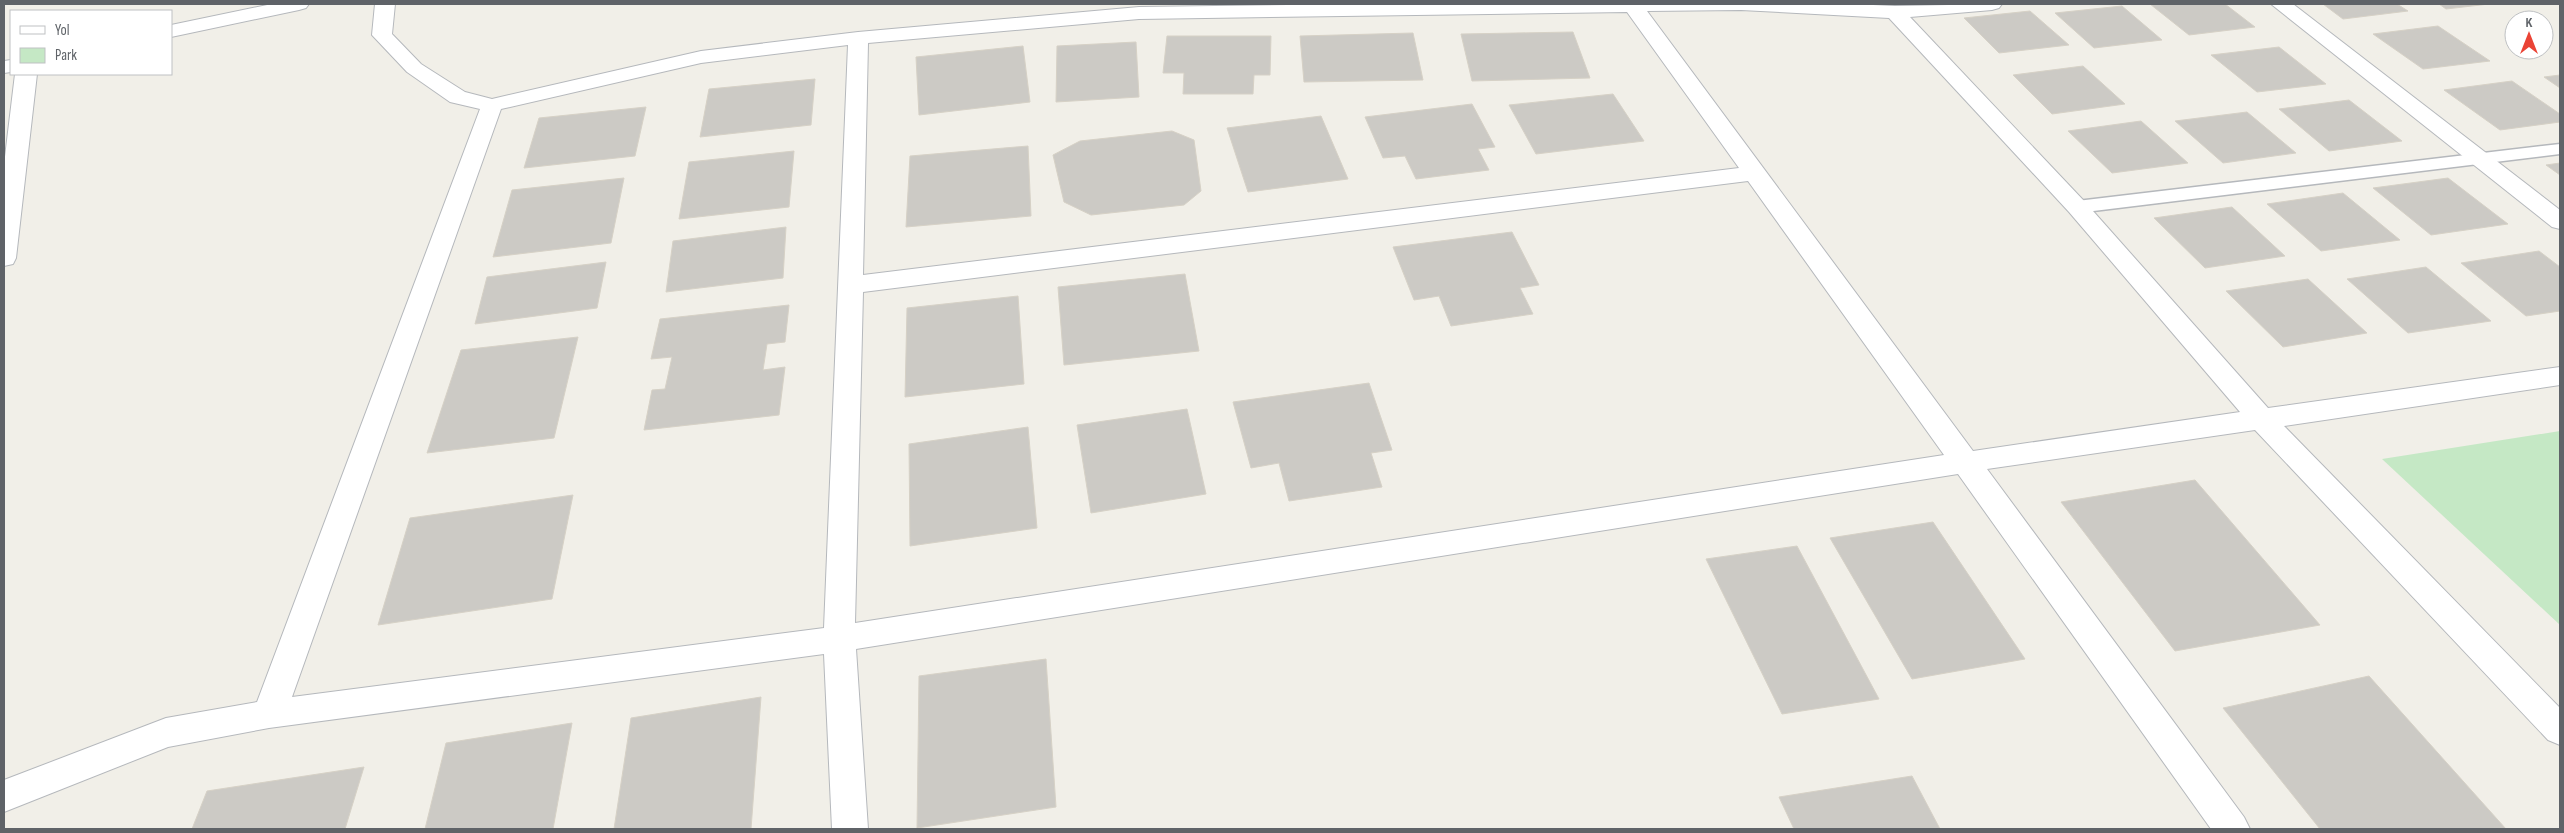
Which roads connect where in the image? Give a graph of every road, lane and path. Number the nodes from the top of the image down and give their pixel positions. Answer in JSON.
{"nodes":[{"id":1,"x":299,"y":4,"type":"edge"},
{"id":2,"x":385,"y":4,"type":"edge"},
{"id":3,"x":1992,"y":4,"type":"edge"},
{"id":4,"x":2281,"y":4,"type":"edge"},
{"id":5,"x":1634,"y":7,"type":"junction"},
{"id":6,"x":1895,"y":12,"type":"junction"},
{"id":7,"x":172,"y":31,"type":"edge"},
{"id":8,"x":858,"y":38,"type":"junction"},
{"id":9,"x":26,"y":75,"type":"edge"},
{"id":10,"x":492,"y":105,"type":"junction"},
{"id":11,"x":2560,"y":149,"type":"edge"},
{"id":12,"x":2479,"y":158,"type":"junction"},
{"id":13,"x":1756,"y":173,"type":"junction"},
{"id":14,"x":2077,"y":207,"type":"junction"},
{"id":15,"x":2560,"y":222,"type":"edge"},
{"id":16,"x":4,"y":258,"type":"edge"},
{"id":17,"x":850,"y":285,"type":"junction"},
{"id":18,"x":2560,"y":376,"type":"edge"},
{"id":19,"x":2262,"y":420,"type":"junction"},
{"id":20,"x":1966,"y":462,"type":"junction"},
{"id":21,"x":839,"y":639,"type":"junction"},
{"id":22,"x":269,"y":714,"type":"junction"},
{"id":23,"x":2560,"y":730,"type":"edge"},
{"id":24,"x":4,"y":796,"type":"edge"},
{"id":25,"x":850,"y":829,"type":"edge"},
{"id":26,"x":2232,"y":829,"type":"edge"}],
"edges":[{"from":1,"to":7,"type":"street"},
{"from":2,"to":10,"type":"street"},
{"from":3,"to":6,"type":"street"},
{"from":4,"to":12,"type":"street"},
{"from":5,"to":6,"type":"street"},
{"from":5,"to":8,"type":"street"},
{"from":5,"to":13,"type":"street"},
{"from":6,"to":14,"type":"street"},
{"from":8,"to":10,"type":"street"},
{"from":8,"to":17,"type":"street"},
{"from":9,"to":16,"type":"street"},
{"from":10,"to":22,"type":"street"},
{"from":11,"to":12,"type":"lane"},
{"from":12,"to":14,"type":"lane"},
{"from":12,"to":15,"type":"street"},
{"from":13,"to":17,"type":"street"},
{"from":13,"to":20,"type":"street"},
{"from":14,"to":19,"type":"street"},
{"from":17,"to":21,"type":"street"},
{"from":18,"to":19,"type":"street"},
{"from":19,"to":20,"type":"street"},
{"from":19,"to":23,"type":"street"},
{"from":20,"to":21,"type":"street"},
{"from":20,"to":26,"type":"street"},
{"from":21,"to":22,"type":"street"},
{"from":21,"to":25,"type":"street"},
{"from":22,"to":24,"type":"street"}]}
